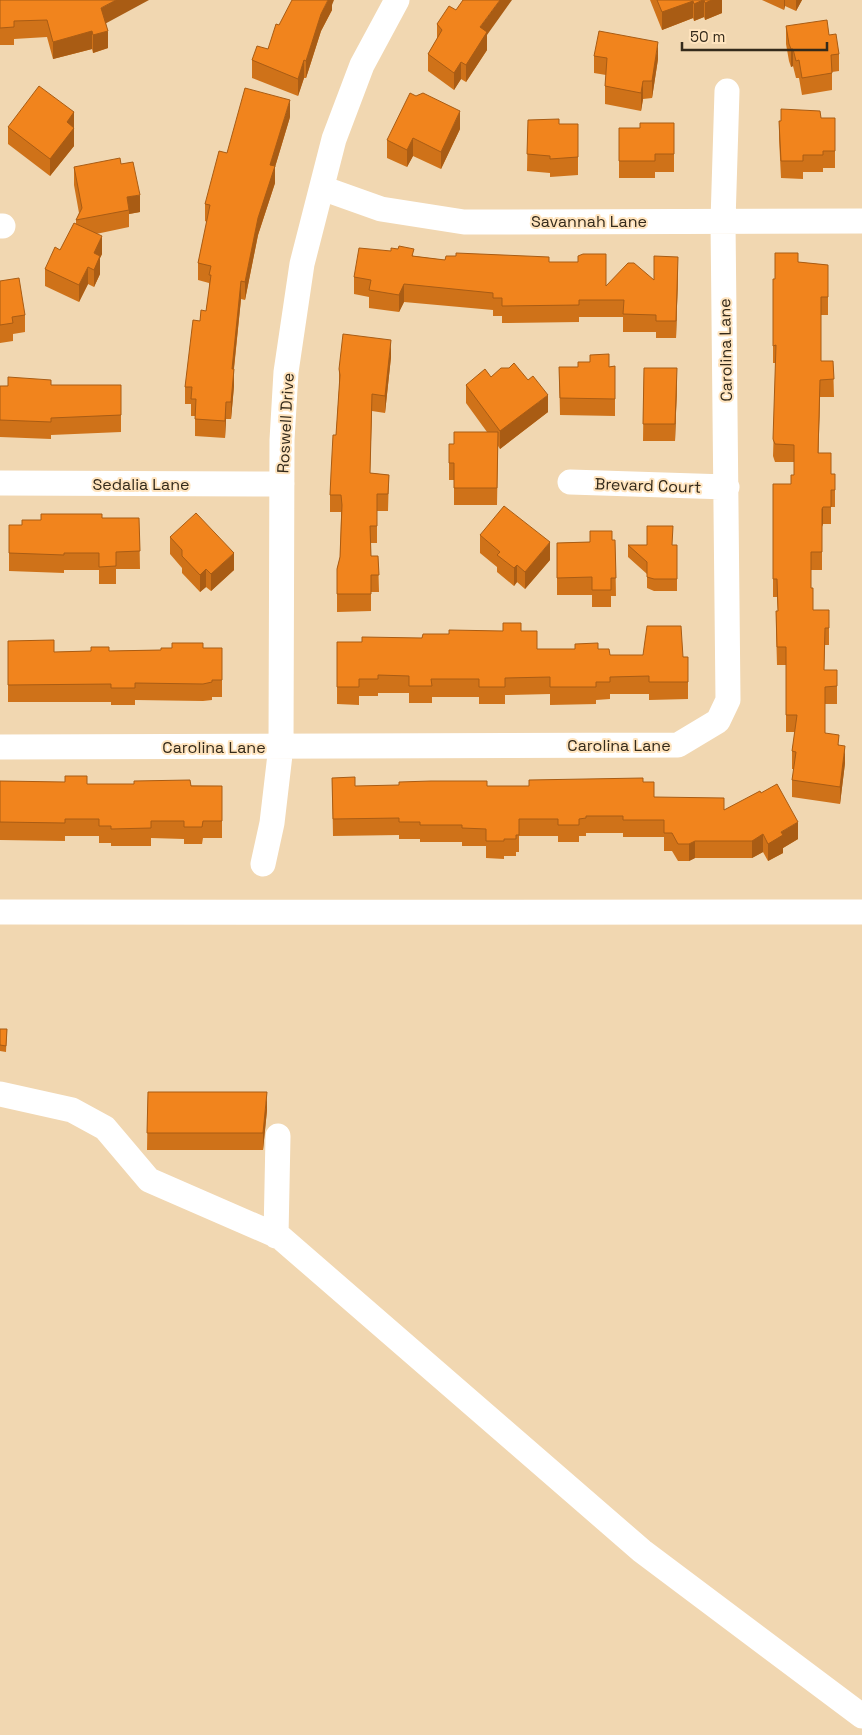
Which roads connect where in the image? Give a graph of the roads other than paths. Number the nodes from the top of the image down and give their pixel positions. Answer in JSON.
{"nodes":[{"id":1,"x":397,"y":0,"type":"edge"},
{"id":2,"x":727,"y":91,"type":"dead end"},
{"id":3,"x":322,"y":188,"type":"junction"},
{"id":4,"x":723,"y":221,"type":"junction"},
{"id":5,"x":862,"y":221,"type":"edge"},
{"id":6,"x":570,"y":482,"type":"dead end"},
{"id":7,"x":0,"y":483,"type":"edge"},
{"id":8,"x":282,"y":484,"type":"junction"},
{"id":9,"x":727,"y":487,"type":"junction"},
{"id":10,"x":281,"y":746,"type":"junction"},
{"id":11,"x":0,"y":747,"type":"edge"},
{"id":12,"x":263,"y":864,"type":"dead end"},
{"id":13,"x":0,"y":912,"type":"edge"},
{"id":14,"x":862,"y":912,"type":"edge"},
{"id":15,"x":0,"y":1094,"type":"edge"},
{"id":16,"x":278,"y":1136,"type":"dead end"},
{"id":17,"x":276,"y":1236,"type":"junction"},
{"id":18,"x":862,"y":1716,"type":"edge"}],
"edges":[{"from":1,"to":3,"type":"street","name":"Roswell Drive"},
{"from":2,"to":4,"type":"street","name":"Carolina Lane"},
{"from":3,"to":4,"type":"street","name":"Savannah Lane"},
{"from":3,"to":8,"type":"street","name":"Roswell Drive"},
{"from":4,"to":5,"type":"street","name":"Savannah Lane"},
{"from":4,"to":9,"type":"street","name":"Carolina Lane"},
{"from":6,"to":9,"type":"street","name":"Brevard Court"},
{"from":7,"to":8,"type":"street","name":"Sedalia Lane"},
{"from":8,"to":10,"type":"street","name":"Roswell Drive"},
{"from":9,"to":10,"type":"street","name":"Carolina Lane"},
{"from":10,"to":11,"type":"street","name":"Carolina Lane"},
{"from":10,"to":12,"type":"street","name":"Roswell Drive"},
{"from":13,"to":14,"type":"street"},
{"from":15,"to":17,"type":"street"},
{"from":16,"to":17,"type":"street"},
{"from":17,"to":18,"type":"street"}]}
